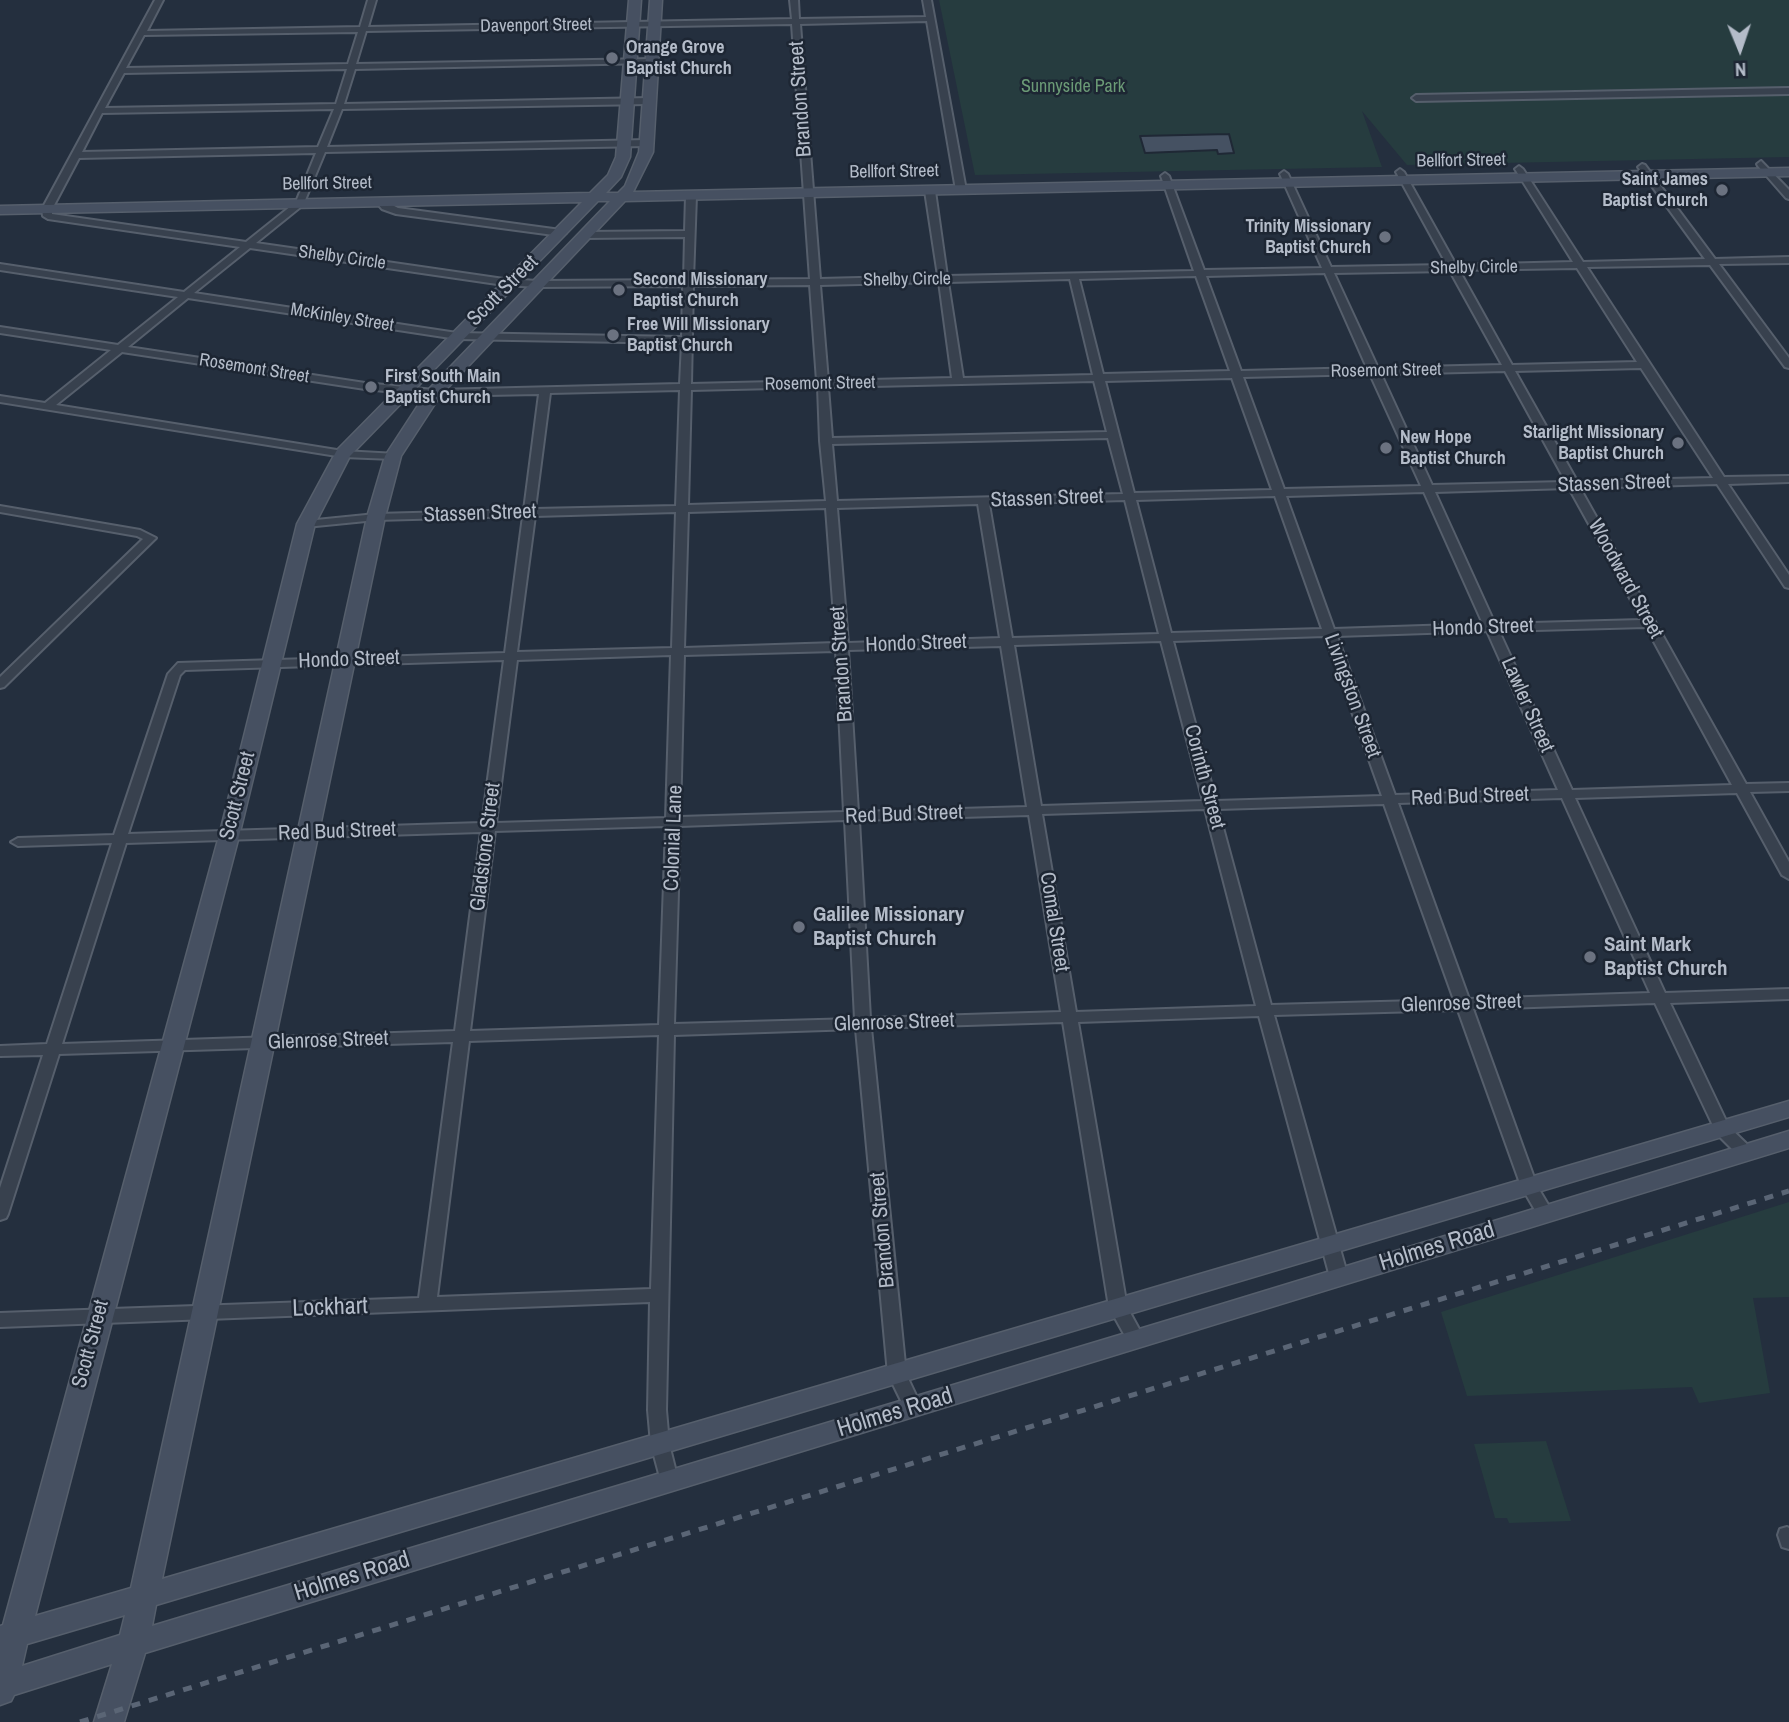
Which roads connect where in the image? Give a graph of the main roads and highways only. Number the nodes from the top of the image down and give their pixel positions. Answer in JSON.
{"nodes":[{"id":1,"x":635,"y":0,"type":"edge"},
{"id":2,"x":656,"y":0,"type":"edge"},
{"id":3,"x":1789,"y":163,"type":"edge"},
{"id":4,"x":1765,"y":168,"type":"junction"},
{"id":5,"x":1789,"y":172,"type":"edge"},
{"id":6,"x":961,"y":185,"type":"junction"},
{"id":7,"x":808,"y":188,"type":"junction"},
{"id":8,"x":601,"y":192,"type":"junction"},
{"id":9,"x":627,"y":192,"type":"junction"},
{"id":10,"x":425,"y":196,"type":"junction"},
{"id":11,"x":303,"y":198,"type":"junction"},
{"id":12,"x":0,"y":200,"type":"edge"},
{"id":13,"x":49,"y":204,"type":"junction"},
{"id":14,"x":0,"y":210,"type":"edge"},
{"id":15,"x":1789,"y":1109,"type":"edge"},
{"id":16,"x":1789,"y":1139,"type":"edge"},
{"id":17,"x":143,"y":1596,"type":"junction"},
{"id":18,"x":8,"y":1637,"type":"edge"},
{"id":19,"x":133,"y":1644,"type":"junction"},
{"id":20,"x":1,"y":1688,"type":"edge"},
{"id":21,"x":109,"y":1722,"type":"edge"}],
"edges":[{"from":1,"to":8,"type":"main road","name":"Scott Street"},
{"from":2,"to":9,"type":"main road","name":"Scott Street"},
{"from":3,"to":4,"type":"main road","name":"Bellfort Street"},
{"from":4,"to":5,"type":"main road","name":"Bellfort Street"},
{"from":4,"to":6,"type":"main road","name":"Bellfort Street"},
{"from":6,"to":7,"type":"main road","name":"Bellfort Street"},
{"from":6,"to":7,"type":"main road","name":"Bellfort Street"},
{"from":7,"to":9,"type":"main road","name":"Bellfort Street"},
{"from":7,"to":9,"type":"main road","name":"Bellfort Street"},
{"from":8,"to":9,"type":"main road","name":"Bellfort Street"},
{"from":8,"to":10,"type":"main road","name":"Bellfort Street"},
{"from":8,"to":18,"type":"main road","name":"Scott Street"},
{"from":9,"to":17,"type":"main road","name":"Scott Street"},
{"from":10,"to":11,"type":"main road","name":"Bellfort Street"},
{"from":10,"to":11,"type":"main road","name":"Bellfort Street"},
{"from":11,"to":13,"type":"main road","name":"Bellfort Street"},
{"from":12,"to":13,"type":"main road","name":"Bellfort Street"},
{"from":13,"to":14,"type":"main road","name":"Bellfort Street"},
{"from":15,"to":17,"type":"main road","name":"Holmes Road"},
{"from":16,"to":19,"type":"main road","name":"Holmes Road"},
{"from":17,"to":18,"type":"main road","name":"Holmes Road"},
{"from":17,"to":19,"type":"main road","name":"Scott Street"},
{"from":18,"to":20,"type":"main road","name":"Scott Street"},
{"from":19,"to":20,"type":"main road","name":"Holmes Road"},
{"from":19,"to":21,"type":"main road","name":"Scott Street"}]}
